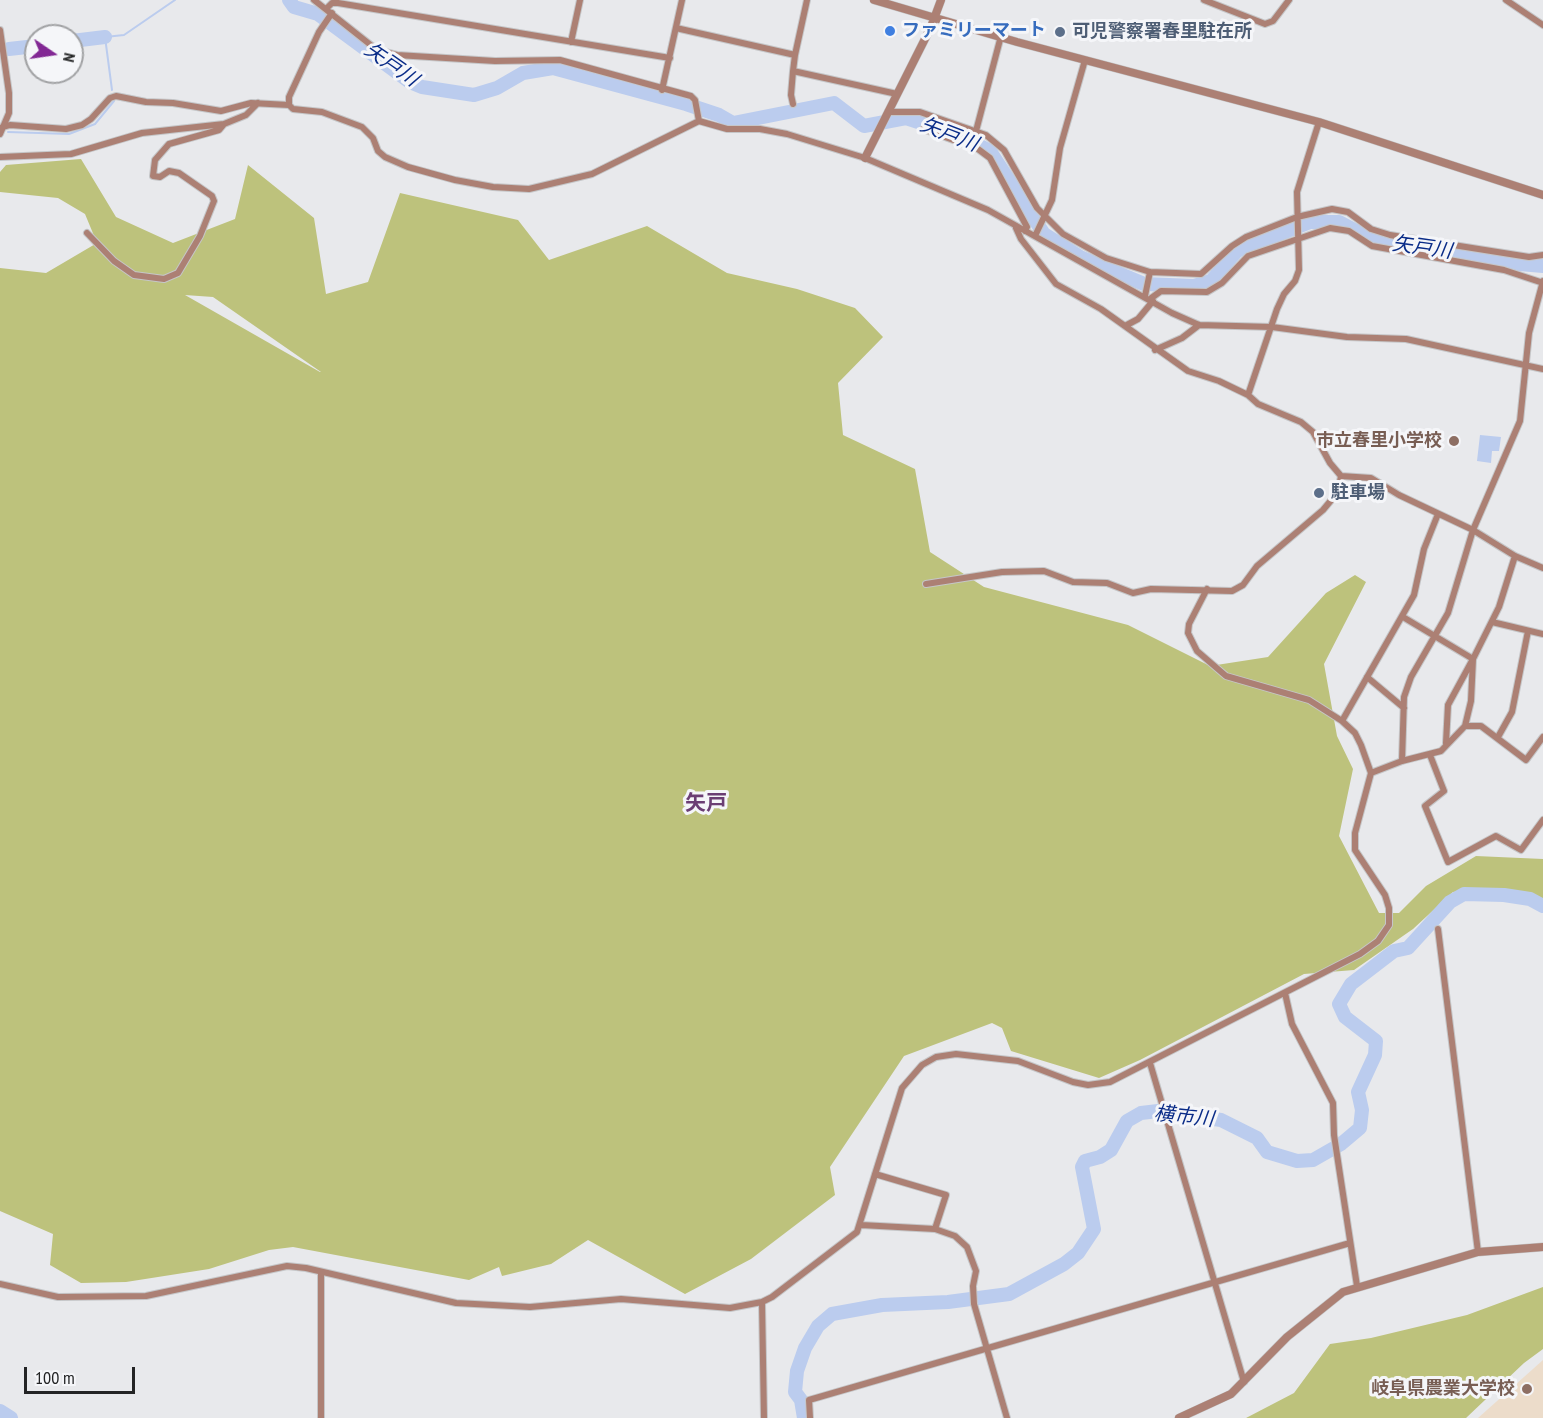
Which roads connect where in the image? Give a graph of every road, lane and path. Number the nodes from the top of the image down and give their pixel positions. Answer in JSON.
{"nodes":[{"id":1,"x":314,"y":0,"type":"edge"},
{"id":2,"x":580,"y":0,"type":"edge"},
{"id":3,"x":682,"y":0,"type":"edge"},
{"id":4,"x":807,"y":0,"type":"edge"},
{"id":5,"x":874,"y":0,"type":"edge"},
{"id":6,"x":941,"y":0,"type":"edge"},
{"id":7,"x":1289,"y":0,"type":"edge"},
{"id":8,"x":1506,"y":0,"type":"edge"},
{"id":9,"x":1208,"y":1,"type":"edge"},
{"id":10,"x":329,"y":11,"type":"junction"},
{"id":11,"x":935,"y":19,"type":"junction"},
{"id":12,"x":1543,"y":25,"type":"edge"},
{"id":13,"x":676,"y":28,"type":"junction"},
{"id":14,"x":0,"y":30,"type":"edge"},
{"id":15,"x":1001,"y":36,"type":"junction"},
{"id":16,"x":571,"y":42,"type":"junction"},
{"id":17,"x":1,"y":46,"type":"edge"},
{"id":18,"x":795,"y":55,"type":"junction"},
{"id":19,"x":670,"y":58,"type":"junction"},
{"id":20,"x":1085,"y":60,"type":"junction"},
{"id":21,"x":793,"y":71,"type":"junction"},
{"id":22,"x":662,"y":90,"type":"junction"},
{"id":23,"x":897,"y":94,"type":"junction"},
{"id":24,"x":258,"y":103,"type":"junction"},
{"id":25,"x":794,"y":104,"type":"dead end"},
{"id":26,"x":290,"y":105,"type":"junction"},
{"id":27,"x":888,"y":112,"type":"junction"},
{"id":28,"x":699,"y":121,"type":"junction"},
{"id":29,"x":1319,"y":122,"type":"junction"},
{"id":30,"x":224,"y":124,"type":"junction"},
{"id":31,"x":2,"y":127,"type":"edge"},
{"id":32,"x":923,"y":129,"type":"dead end"},
{"id":33,"x":976,"y":131,"type":"junction"},
{"id":34,"x":0,"y":134,"type":"edge"},
{"id":35,"x":0,"y":157,"type":"edge"},
{"id":36,"x":865,"y":158,"type":"junction"},
{"id":37,"x":1543,"y":195,"type":"edge"},
{"id":38,"x":1046,"y":216,"type":"junction"},
{"id":39,"x":1298,"y":217,"type":"junction"},
{"id":40,"x":1016,"y":228,"type":"junction"},
{"id":41,"x":1025,"y":231,"type":"junction"},
{"id":42,"x":87,"y":233,"type":"dead end"},
{"id":43,"x":1035,"y":236,"type":"junction"},
{"id":44,"x":1298,"y":237,"type":"junction"},
{"id":45,"x":1543,"y":255,"type":"edge"},
{"id":46,"x":1150,"y":273,"type":"junction"},
{"id":47,"x":1543,"y":282,"type":"edge"},
{"id":48,"x":1149,"y":299,"type":"junction"},
{"id":49,"x":1199,"y":325,"type":"junction"},
{"id":50,"x":1125,"y":326,"type":"junction"},
{"id":51,"x":1272,"y":327,"type":"junction"},
{"id":52,"x":1155,"y":350,"type":"junction"},
{"id":53,"x":1527,"y":365,"type":"junction"},
{"id":54,"x":1543,"y":369,"type":"edge"},
{"id":55,"x":1248,"y":395,"type":"junction"},
{"id":56,"x":1341,"y":476,"type":"junction"},
{"id":57,"x":1438,"y":514,"type":"junction"},
{"id":58,"x":1473,"y":530,"type":"junction"},
{"id":59,"x":1515,"y":556,"type":"junction"},
{"id":60,"x":1543,"y":568,"type":"edge"},
{"id":61,"x":926,"y":584,"type":"dead end"},
{"id":62,"x":1207,"y":589,"type":"junction"},
{"id":63,"x":1403,"y":617,"type":"junction"},
{"id":64,"x":1492,"y":622,"type":"junction"},
{"id":65,"x":1528,"y":631,"type":"junction"},
{"id":66,"x":1543,"y":634,"type":"edge"},
{"id":67,"x":1437,"y":637,"type":"junction"},
{"id":68,"x":1473,"y":659,"type":"junction"},
{"id":69,"x":1367,"y":677,"type":"junction"},
{"id":70,"x":1404,"y":708,"type":"junction"},
{"id":71,"x":1342,"y":721,"type":"junction"},
{"id":72,"x":1465,"y":726,"type":"junction"},
{"id":73,"x":1498,"y":737,"type":"junction"},
{"id":74,"x":1543,"y":737,"type":"edge"},
{"id":75,"x":1446,"y":743,"type":"junction"},
{"id":76,"x":1536,"y":748,"type":"junction"},
{"id":77,"x":1543,"y":752,"type":"edge"},
{"id":78,"x":1430,"y":756,"type":"junction"},
{"id":79,"x":1402,"y":761,"type":"junction"},
{"id":80,"x":1371,"y":773,"type":"junction"},
{"id":81,"x":1543,"y":820,"type":"edge"},
{"id":82,"x":1438,"y":929,"type":"dead end"},
{"id":83,"x":1285,"y":993,"type":"junction"},
{"id":84,"x":1150,"y":1063,"type":"junction"},
{"id":85,"x":874,"y":1174,"type":"junction"},
{"id":86,"x":861,"y":1225,"type":"junction"},
{"id":87,"x":935,"y":1229,"type":"junction"},
{"id":88,"x":1350,"y":1243,"type":"junction"},
{"id":89,"x":1543,"y":1247,"type":"edge"},
{"id":90,"x":1478,"y":1252,"type":"junction"},
{"id":91,"x":321,"y":1272,"type":"junction"},
{"id":92,"x":1214,"y":1281,"type":"junction"},
{"id":93,"x":0,"y":1284,"type":"edge"},
{"id":94,"x":1357,"y":1286,"type":"junction"},
{"id":95,"x":762,"y":1302,"type":"junction"},
{"id":96,"x":986,"y":1347,"type":"junction"},
{"id":97,"x":1244,"y":1382,"type":"junction"},
{"id":98,"x":321,"y":1418,"type":"edge"},
{"id":99,"x":764,"y":1418,"type":"edge"},
{"id":100,"x":810,"y":1418,"type":"edge"},
{"id":101,"x":1007,"y":1418,"type":"edge"},
{"id":102,"x":1179,"y":1418,"type":"edge"}],
"edges":[{"from":1,"to":10,"type":"street"},
{"from":2,"to":16,"type":"street"},
{"from":3,"to":13,"type":"street"},
{"from":4,"to":18,"type":"street"},
{"from":5,"to":11,"type":"street"},
{"from":6,"to":11,"type":"street"},
{"from":7,"to":9,"type":"street"},
{"from":8,"to":12,"type":"street"},
{"from":10,"to":16,"type":"street"},
{"from":10,"to":22,"type":"street"},
{"from":10,"to":26,"type":"street"},
{"from":11,"to":15,"type":"street"},
{"from":11,"to":23,"type":"street"},
{"from":13,"to":18,"type":"street"},
{"from":13,"to":19,"type":"street"},
{"from":14,"to":17,"type":"street"},
{"from":15,"to":20,"type":"street"},
{"from":15,"to":33,"type":"street"},
{"from":16,"to":19,"type":"street"},
{"from":17,"to":31,"type":"street"},
{"from":18,"to":21,"type":"street"},
{"from":19,"to":22,"type":"street"},
{"from":20,"to":29,"type":"street"},
{"from":20,"to":38,"type":"street"},
{"from":21,"to":23,"type":"street"},
{"from":21,"to":25,"type":"street"},
{"from":22,"to":28,"type":"street"},
{"from":23,"to":27,"type":"street"},
{"from":24,"to":26,"type":"street"},
{"from":24,"to":30,"type":"street"},
{"from":24,"to":31,"type":"street"},
{"from":26,"to":28,"type":"street"},
{"from":27,"to":33,"type":"street"},
{"from":27,"to":36,"type":"street"},
{"from":28,"to":36,"type":"street"},
{"from":29,"to":37,"type":"street"},
{"from":29,"to":39,"type":"street"},
{"from":30,"to":35,"type":"street"},
{"from":30,"to":42,"type":"street"},
{"from":31,"to":34,"type":"street"},
{"from":32,"to":41,"type":"street"},
{"from":33,"to":38,"type":"street"},
{"from":36,"to":40,"type":"street"},
{"from":38,"to":43,"type":"street"},
{"from":38,"to":46,"type":"street"},
{"from":39,"to":44,"type":"street"},
{"from":39,"to":45,"type":"street"},
{"from":39,"to":46,"type":"street"},
{"from":40,"to":41,"type":"street"},
{"from":40,"to":50,"type":"street"},
{"from":41,"to":43,"type":"street"},
{"from":43,"to":48,"type":"street"},
{"from":44,"to":47,"type":"street"},
{"from":44,"to":48,"type":"street"},
{"from":44,"to":51,"type":"street"},
{"from":46,"to":48,"type":"street"},
{"from":47,"to":53,"type":"street"},
{"from":48,"to":49,"type":"street"},
{"from":48,"to":50,"type":"street"},
{"from":49,"to":51,"type":"street"},
{"from":49,"to":52,"type":"street"},
{"from":50,"to":52,"type":"street"},
{"from":51,"to":53,"type":"street"},
{"from":51,"to":55,"type":"street"},
{"from":52,"to":55,"type":"street"},
{"from":53,"to":54,"type":"street"},
{"from":53,"to":58,"type":"street"},
{"from":55,"to":56,"type":"street"},
{"from":56,"to":57,"type":"street"},
{"from":56,"to":62,"type":"street"},
{"from":57,"to":58,"type":"street"},
{"from":57,"to":63,"type":"street"},
{"from":58,"to":59,"type":"street"},
{"from":58,"to":67,"type":"street"},
{"from":59,"to":60,"type":"street"},
{"from":59,"to":64,"type":"street"},
{"from":61,"to":62,"type":"street"},
{"from":62,"to":71,"type":"street"},
{"from":63,"to":67,"type":"street"},
{"from":63,"to":69,"type":"street"},
{"from":64,"to":65,"type":"street"},
{"from":64,"to":68,"type":"street"},
{"from":65,"to":66,"type":"street"},
{"from":65,"to":73,"type":"street"},
{"from":67,"to":68,"type":"street"},
{"from":67,"to":70,"type":"street"},
{"from":68,"to":72,"type":"street"},
{"from":68,"to":75,"type":"street"},
{"from":69,"to":70,"type":"street"},
{"from":69,"to":71,"type":"street"},
{"from":70,"to":79,"type":"street"},
{"from":71,"to":80,"type":"street"},
{"from":72,"to":73,"type":"street"},
{"from":72,"to":75,"type":"street"},
{"from":73,"to":76,"type":"street"},
{"from":74,"to":76,"type":"street"},
{"from":75,"to":78,"type":"street"},
{"from":76,"to":77,"type":"street"},
{"from":78,"to":79,"type":"street"},
{"from":78,"to":81,"type":"street"},
{"from":79,"to":80,"type":"street"},
{"from":80,"to":83,"type":"street"},
{"from":82,"to":90,"type":"street"},
{"from":83,"to":84,"type":"street"},
{"from":83,"to":88,"type":"street"},
{"from":84,"to":85,"type":"street"},
{"from":84,"to":92,"type":"street"},
{"from":85,"to":86,"type":"street"},
{"from":85,"to":87,"type":"street"},
{"from":86,"to":87,"type":"street"},
{"from":86,"to":95,"type":"street"},
{"from":87,"to":96,"type":"street"},
{"from":88,"to":92,"type":"street"},
{"from":88,"to":94,"type":"street"},
{"from":89,"to":90,"type":"street"},
{"from":90,"to":94,"type":"street"},
{"from":91,"to":93,"type":"street"},
{"from":91,"to":95,"type":"street"},
{"from":91,"to":98,"type":"street"},
{"from":92,"to":96,"type":"street"},
{"from":92,"to":97,"type":"street"},
{"from":94,"to":97,"type":"street"},
{"from":95,"to":99,"type":"street"},
{"from":96,"to":100,"type":"street"},
{"from":96,"to":101,"type":"street"},
{"from":97,"to":102,"type":"street"}]}
